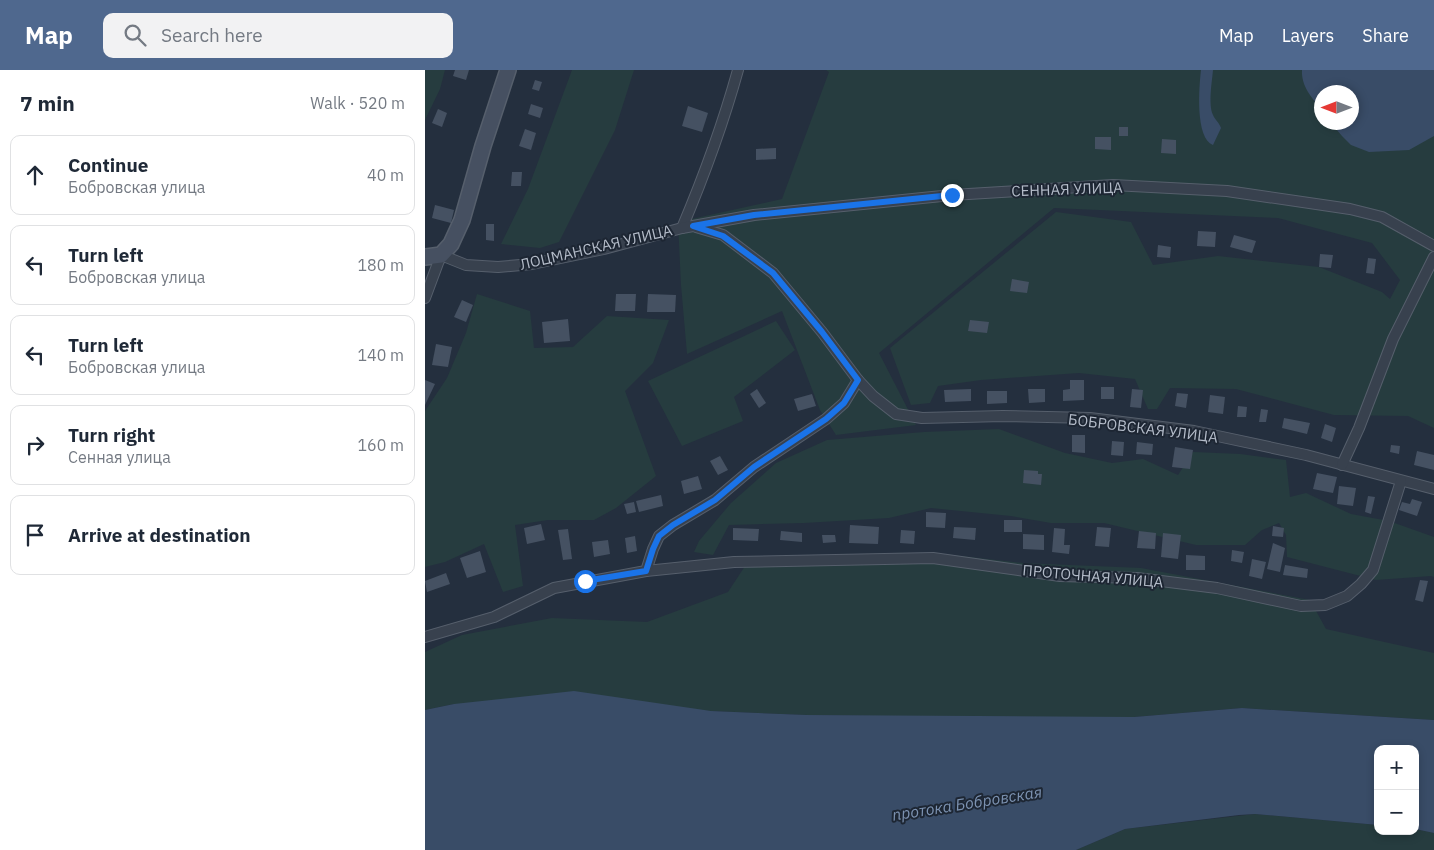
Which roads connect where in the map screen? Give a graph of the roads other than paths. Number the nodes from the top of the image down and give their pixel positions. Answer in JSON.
{"nodes":[{"id":1,"x":508,"y":70,"type":"edge"},
{"id":2,"x":738,"y":70,"type":"edge"},
{"id":3,"x":687,"y":227,"type":"junction"},
{"id":4,"x":1434,"y":246,"type":"edge"},
{"id":5,"x":441,"y":255,"type":"junction"},
{"id":6,"x":425,"y":256,"type":"edge"},
{"id":7,"x":1434,"y":257,"type":"edge"},
{"id":8,"x":425,"y":298,"type":"edge"},
{"id":9,"x":858,"y":380,"type":"junction"},
{"id":10,"x":1342,"y":465,"type":"junction"},
{"id":11,"x":1401,"y":481,"type":"junction"},
{"id":12,"x":1434,"y":489,"type":"edge"},
{"id":13,"x":646,"y":571,"type":"junction"},
{"id":14,"x":425,"y":637,"type":"edge"}],
"edges":[{"from":1,"to":5,"type":"street"},
{"from":2,"to":3,"type":"street"},
{"from":3,"to":4,"type":"street","name":"СЕННАЯ УЛИЦА"},
{"from":3,"to":5,"type":"street","name":"ЛОЦМАНСКАЯ УЛИЦА"},
{"from":3,"to":9,"type":"street","name":"БОБРОВСКАЯ УЛИЦА"},
{"from":5,"to":6,"type":"street","name":"ЛОЦМАНСКАЯ УЛИЦА"},
{"from":5,"to":8,"type":"street"},
{"from":7,"to":10,"type":"street"},
{"from":9,"to":10,"type":"street","name":"БОБРОВСКАЯ УЛИЦА"},
{"from":9,"to":13,"type":"street"},
{"from":10,"to":11,"type":"street","name":"БОБРОВСКАЯ УЛИЦА"},
{"from":11,"to":12,"type":"street","name":"БОБРОВСКАЯ УЛИЦА"},
{"from":11,"to":13,"type":"street","name":"ПРОТОЧНАЯ УЛИЦА"},
{"from":13,"to":14,"type":"street"}]}
